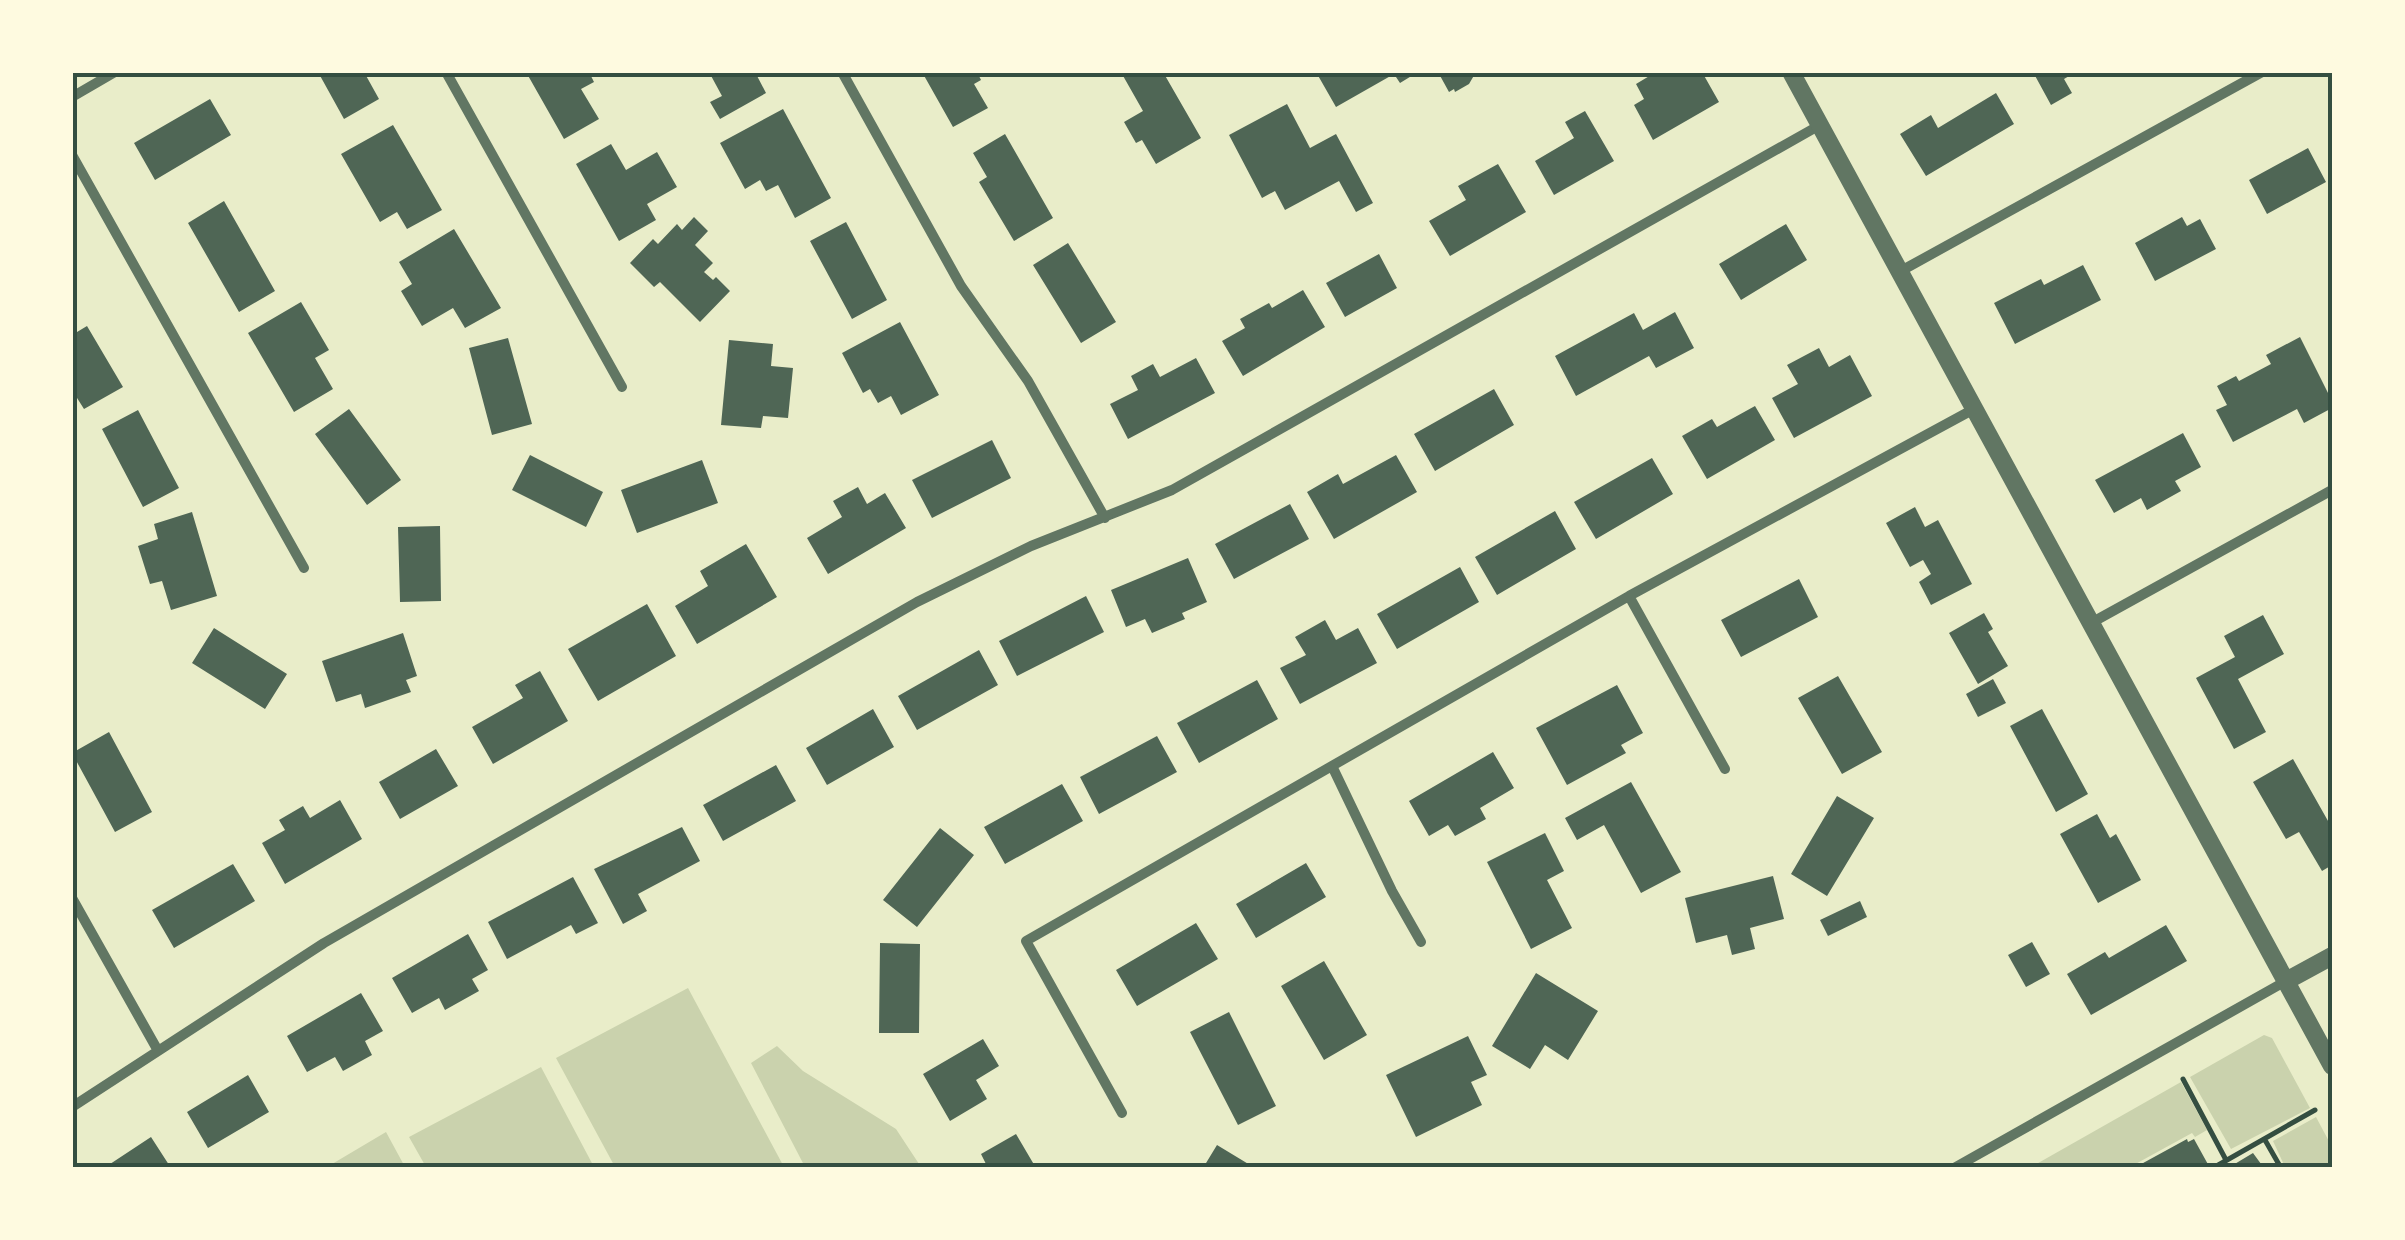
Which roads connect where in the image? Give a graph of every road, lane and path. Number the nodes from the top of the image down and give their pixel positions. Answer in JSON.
{"nodes":[{"id":1,"x":115,"y":72,"type":"edge"},
{"id":2,"x":446,"y":72,"type":"edge"},
{"id":3,"x":842,"y":72,"type":"edge"},
{"id":4,"x":1791,"y":72,"type":"edge"},
{"id":5,"x":2262,"y":72,"type":"edge"},
{"id":6,"x":72,"y":96,"type":"edge"},
{"id":7,"x":1820,"y":125,"type":"junction"},
{"id":8,"x":72,"y":155,"type":"edge"},
{"id":9,"x":1899,"y":272,"type":"junction"},
{"id":10,"x":622,"y":386,"type":"dead end"},
{"id":11,"x":1974,"y":409,"type":"junction"},
{"id":12,"x":2332,"y":490,"type":"edge"},
{"id":13,"x":1104,"y":518,"type":"junction"},
{"id":14,"x":304,"y":568,"type":"dead end"},
{"id":15,"x":1629,"y":596,"type":"junction"},
{"id":16,"x":2091,"y":623,"type":"junction"},
{"id":17,"x":1332,"y":766,"type":"junction"},
{"id":18,"x":1725,"y":769,"type":"dead end"},
{"id":19,"x":72,"y":898,"type":"edge"},
{"id":20,"x":1421,"y":942,"type":"dead end"},
{"id":21,"x":2332,"y":956,"type":"edge"},
{"id":22,"x":2286,"y":981,"type":"junction"},
{"id":23,"x":157,"y":1049,"type":"junction"},
{"id":24,"x":2332,"y":1066,"type":"edge"},
{"id":25,"x":2183,"y":1078,"type":"dead end"},
{"id":26,"x":72,"y":1106,"type":"edge"},
{"id":27,"x":2315,"y":1110,"type":"dead end"},
{"id":28,"x":1122,"y":1113,"type":"dead end"},
{"id":29,"x":2264,"y":1139,"type":"junction"},
{"id":30,"x":2226,"y":1160,"type":"junction"},
{"id":31,"x":1954,"y":1168,"type":"edge"},
{"id":32,"x":2213,"y":1168,"type":"edge"},
{"id":33,"x":2281,"y":1168,"type":"edge"}],
"edges":[{"from":1,"to":6,"type":"street"},
{"from":2,"to":10,"type":"street"},
{"from":3,"to":13,"type":"street"},
{"from":4,"to":7,"type":"street"},
{"from":5,"to":9,"type":"street"},
{"from":7,"to":9,"type":"street"},
{"from":7,"to":13,"type":"street"},
{"from":8,"to":14,"type":"street"},
{"from":9,"to":11,"type":"street"},
{"from":11,"to":15,"type":"street"},
{"from":11,"to":16,"type":"street"},
{"from":12,"to":16,"type":"street"},
{"from":13,"to":23,"type":"street"},
{"from":15,"to":17,"type":"street"},
{"from":15,"to":18,"type":"street"},
{"from":16,"to":22,"type":"street"},
{"from":17,"to":20,"type":"street"},
{"from":17,"to":28,"type":"street"},
{"from":19,"to":23,"type":"street"},
{"from":21,"to":22,"type":"street"},
{"from":22,"to":24,"type":"street"},
{"from":22,"to":31,"type":"street"},
{"from":23,"to":26,"type":"street"},
{"from":25,"to":30,"type":"path"},
{"from":27,"to":29,"type":"path"},
{"from":29,"to":30,"type":"path"},
{"from":29,"to":33,"type":"path"},
{"from":30,"to":32,"type":"path"}]}
